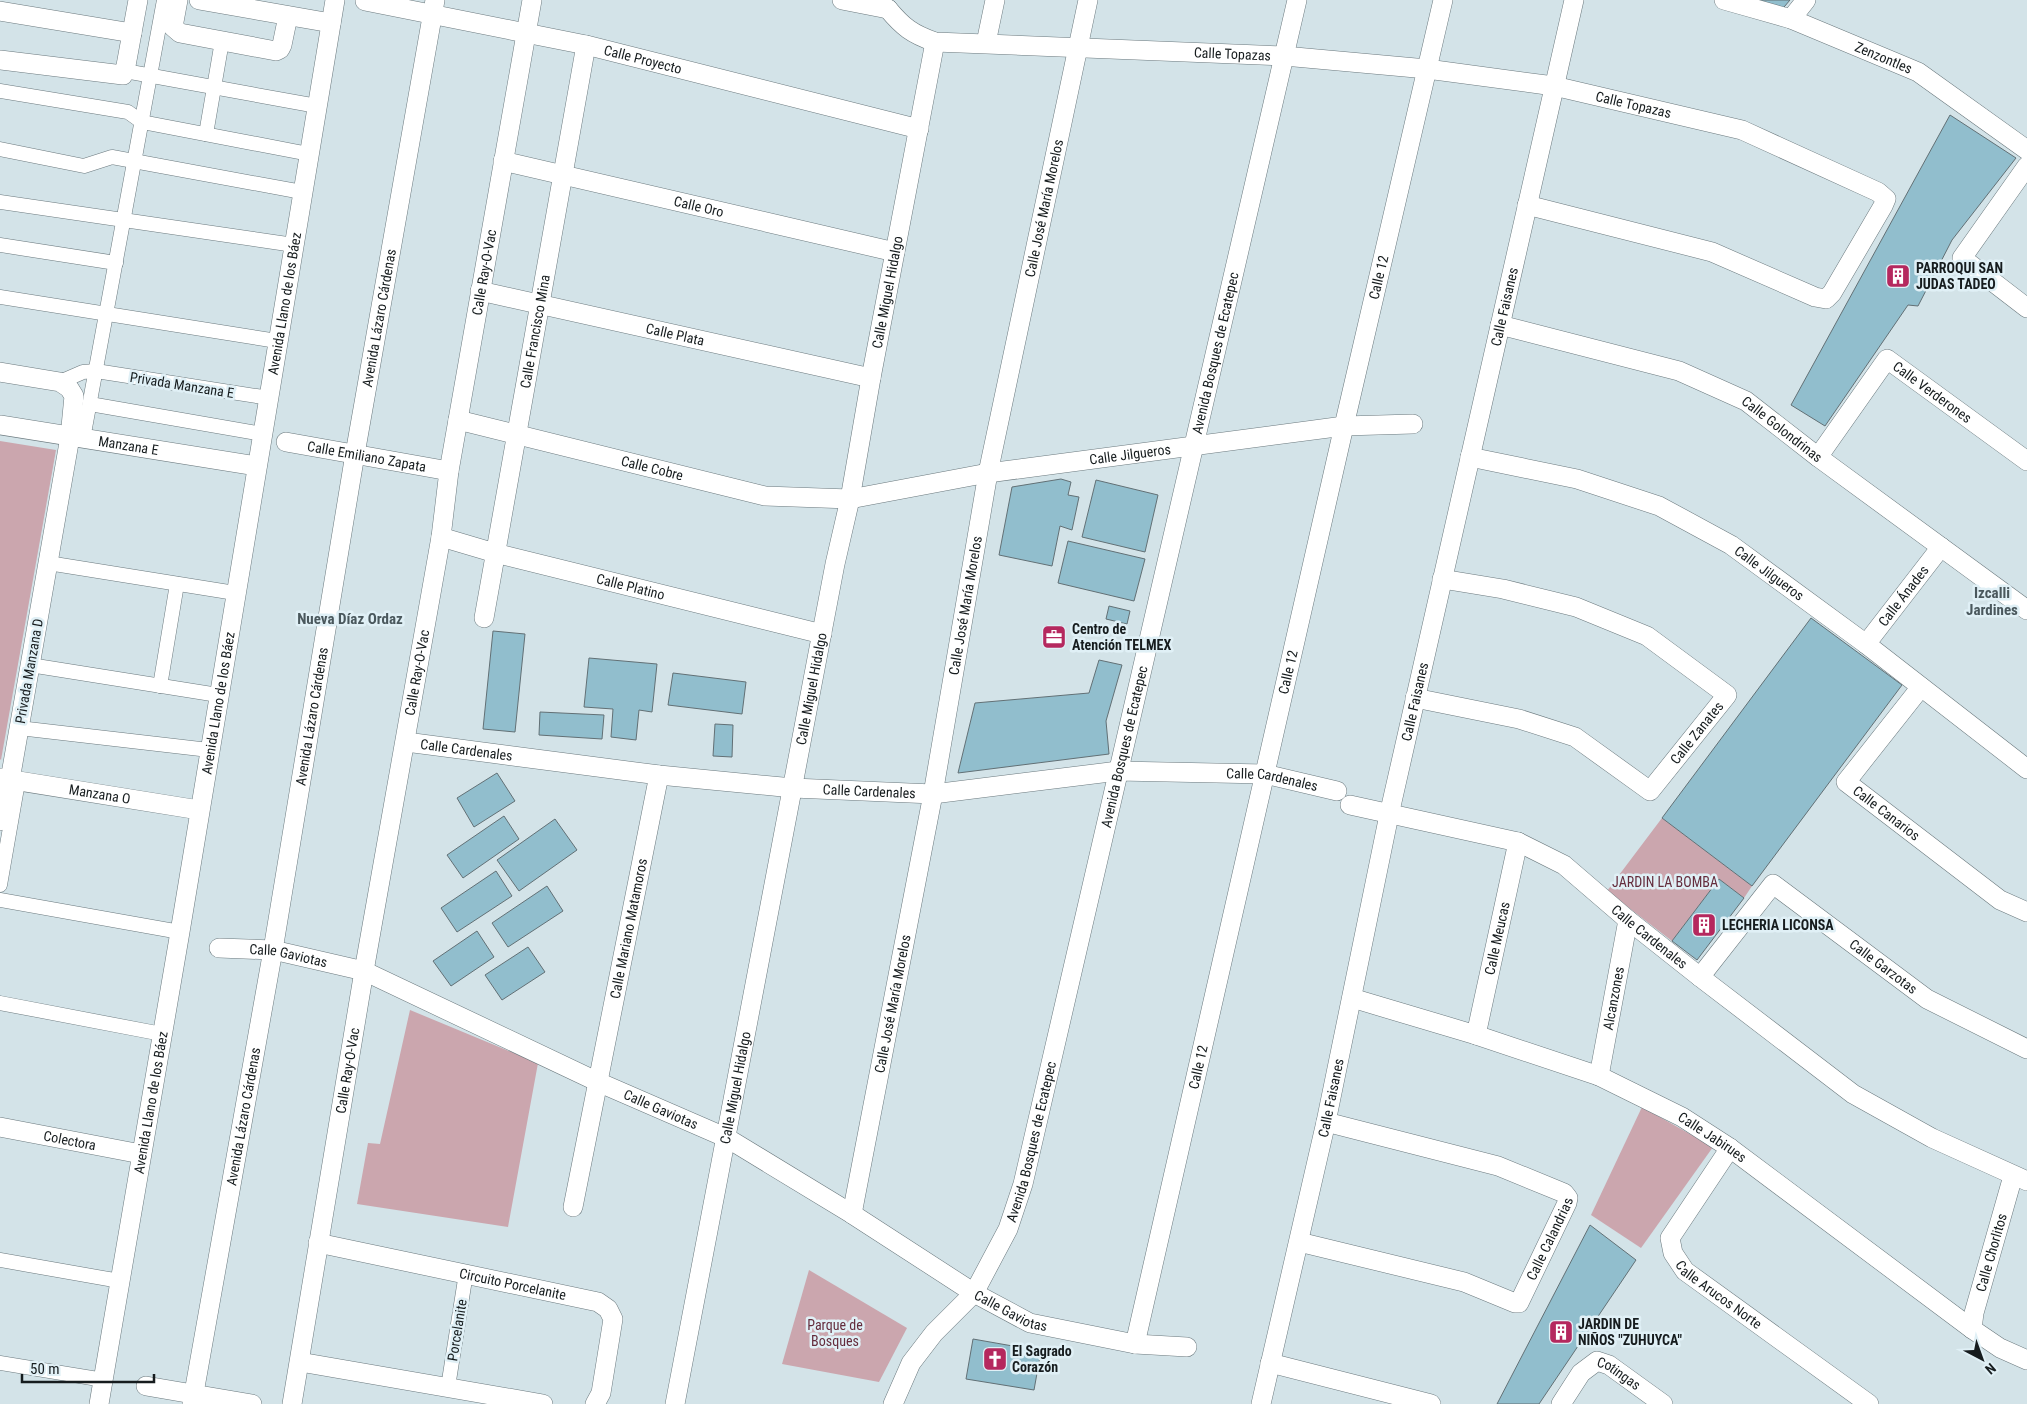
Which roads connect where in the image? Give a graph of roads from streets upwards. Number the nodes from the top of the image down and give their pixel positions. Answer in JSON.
{"nodes":[{"id":1,"x":138,"y":0,"type":"edge"},
{"id":2,"x":164,"y":0,"type":"edge"},
{"id":3,"x":178,"y":0,"type":"edge"},
{"id":4,"x":199,"y":0,"type":"edge"},
{"id":5,"x":335,"y":0,"type":"edge"},
{"id":6,"x":365,"y":0,"type":"edge"},
{"id":7,"x":532,"y":0,"type":"edge"},
{"id":8,"x":842,"y":0,"type":"edge"},
{"id":9,"x":995,"y":0,"type":"edge"},
{"id":10,"x":1088,"y":0,"type":"edge"},
{"id":11,"x":1297,"y":0,"type":"edge"},
{"id":12,"x":1443,"y":0,"type":"edge"},
{"id":13,"x":1574,"y":0,"type":"edge"},
{"id":14,"x":1724,"y":0,"type":"edge"},
{"id":15,"x":1806,"y":0,"type":"edge"},
{"id":16,"x":889,"y":4,"type":"edge"},
{"id":17,"x":434,"y":7,"type":"edge"},
{"id":18,"x":0,"y":11,"type":"edge"},
{"id":19,"x":288,"y":16,"type":"junction"},
{"id":20,"x":1791,"y":19,"type":"junction"},
{"id":21,"x":331,"y":23,"type":"junction"},
{"id":22,"x":134,"y":26,"type":"junction"},
{"id":23,"x":166,"y":26,"type":"junction"},
{"id":24,"x":526,"y":32,"type":"junction"},
{"id":25,"x":222,"y":41,"type":"junction"},
{"id":26,"x":935,"y":42,"type":"junction"},
{"id":27,"x":986,"y":43,"type":"junction"},
{"id":28,"x":586,"y":45,"type":"junction"},
{"id":29,"x":1078,"y":47,"type":"junction"},
{"id":30,"x":1284,"y":56,"type":"junction"},
{"id":31,"x":0,"y":60,"type":"edge"},
{"id":32,"x":1427,"y":70,"type":"junction"},
{"id":33,"x":126,"y":71,"type":"junction"},
{"id":34,"x":150,"y":75,"type":"junction"},
{"id":35,"x":1554,"y":86,"type":"junction"},
{"id":36,"x":214,"y":87,"type":"junction"},
{"id":37,"x":0,"y":91,"type":"edge"},
{"id":38,"x":317,"y":106,"type":"junction"},
{"id":39,"x":142,"y":122,"type":"junction"},
{"id":40,"x":918,"y":129,"type":"junction"},
{"id":41,"x":206,"y":134,"type":"junction"},
{"id":42,"x":0,"y":149,"type":"edge"},
{"id":43,"x":2027,"y":150,"type":"edge"},
{"id":44,"x":309,"y":154,"type":"junction"},
{"id":45,"x":135,"y":161,"type":"junction"},
{"id":46,"x":503,"y":161,"type":"junction"},
{"id":47,"x":2027,"y":166,"type":"edge"},
{"id":48,"x":563,"y":175,"type":"junction"},
{"id":49,"x":302,"y":192,"type":"junction"},
{"id":50,"x":0,"y":202,"type":"edge"},
{"id":51,"x":1527,"y":205,"type":"junction"},
{"id":52,"x":124,"y":220,"type":"junction"},
{"id":53,"x":0,"y":245,"type":"edge"},
{"id":54,"x":294,"y":245,"type":"junction"},
{"id":55,"x":895,"y":252,"type":"junction"},
{"id":56,"x":116,"y":263,"type":"junction"},
{"id":57,"x":480,"y":291,"type":"junction"},
{"id":58,"x":0,"y":297,"type":"edge"},
{"id":59,"x":540,"y":304,"type":"junction"},
{"id":60,"x":2027,"y":308,"type":"edge"},
{"id":61,"x":106,"y":314,"type":"junction"},
{"id":62,"x":1500,"y":325,"type":"junction"},
{"id":63,"x":278,"y":342,"type":"junction"},
{"id":64,"x":96,"y":371,"type":"junction"},
{"id":65,"x":0,"y":372,"type":"edge"},
{"id":66,"x":871,"y":378,"type":"junction"},
{"id":67,"x":60,"y":382,"type":"junction"},
{"id":68,"x":269,"y":398,"type":"junction"},
{"id":69,"x":90,"y":404,"type":"junction"},
{"id":70,"x":458,"y":420,"type":"junction"},
{"id":71,"x":1413,"y":424,"type":"dead end"},
{"id":72,"x":0,"y":425,"type":"edge"},
{"id":73,"x":1344,"y":426,"type":"junction"},
{"id":74,"x":263,"y":434,"type":"junction"},
{"id":75,"x":516,"y":435,"type":"junction"},
{"id":76,"x":77,"y":438,"type":"junction"},
{"id":77,"x":286,"y":442,"type":"dead end"},
{"id":78,"x":1193,"y":446,"type":"junction"},
{"id":79,"x":355,"y":454,"type":"junction"},
{"id":80,"x":1470,"y":456,"type":"junction"},
{"id":81,"x":1818,"y":457,"type":"junction"},
{"id":82,"x":2027,"y":461,"type":"edge"},
{"id":83,"x":257,"y":466,"type":"junction"},
{"id":84,"x":449,"y":471,"type":"junction"},
{"id":85,"x":988,"y":473,"type":"junction"},
{"id":86,"x":850,"y":499,"type":"junction"},
{"id":87,"x":441,"y":537,"type":"junction"},
{"id":88,"x":1941,"y":547,"type":"junction"},
{"id":89,"x":495,"y":553,"type":"junction"},
{"id":90,"x":48,"y":563,"type":"junction"},
{"id":91,"x":1442,"y":579,"type":"junction"},
{"id":92,"x":177,"y":584,"type":"junction"},
{"id":93,"x":235,"y":594,"type":"junction"},
{"id":94,"x":2027,"y":610,"type":"edge"},
{"id":95,"x":484,"y":618,"type":"dead end"},
{"id":96,"x":822,"y":634,"type":"junction"},
{"id":97,"x":1866,"y":644,"type":"junction"},
{"id":98,"x":30,"y":665,"type":"junction"},
{"id":99,"x":160,"y":686,"type":"junction"},
{"id":100,"x":1921,"y":687,"type":"junction"},
{"id":101,"x":218,"y":696,"type":"junction"},
{"id":102,"x":1415,"y":698,"type":"junction"},
{"id":103,"x":19,"y":728,"type":"junction"},
{"id":104,"x":406,"y":742,"type":"junction"},
{"id":105,"x":209,"y":750,"type":"junction"},
{"id":106,"x":2027,"y":769,"type":"edge"},
{"id":107,"x":1118,"y":771,"type":"junction"},
{"id":108,"x":1265,"y":774,"type":"junction"},
{"id":109,"x":659,"y":775,"type":"junction"},
{"id":110,"x":9,"y":780,"type":"edge"},
{"id":111,"x":793,"y":788,"type":"junction"},
{"id":112,"x":1337,"y":791,"type":"joint"},
{"id":113,"x":933,"y":794,"type":"junction"},
{"id":114,"x":1350,"y":806,"type":"joint"},
{"id":115,"x":199,"y":810,"type":"junction"},
{"id":116,"x":1389,"y":815,"type":"junction"},
{"id":117,"x":0,"y":821,"type":"edge"},
{"id":118,"x":1518,"y":842,"type":"junction"},
{"id":119,"x":0,"y":886,"type":"edge"},
{"id":120,"x":0,"y":900,"type":"edge"},
{"id":121,"x":2027,"y":912,"type":"edge"},
{"id":122,"x":1628,"y":920,"type":"junction"},
{"id":123,"x":180,"y":932,"type":"junction"},
{"id":124,"x":219,"y":948,"type":"dead end"},
{"id":125,"x":273,"y":950,"type":"junction"},
{"id":126,"x":364,"y":971,"type":"junction"},
{"id":127,"x":1700,"y":977,"type":"junction"},
{"id":128,"x":1352,"y":998,"type":"junction"},
{"id":129,"x":0,"y":1003,"type":"edge"},
{"id":130,"x":162,"y":1034,"type":"junction"},
{"id":131,"x":1476,"y":1035,"type":"junction"},
{"id":132,"x":2027,"y":1049,"type":"edge"},
{"id":133,"x":1599,"y":1076,"type":"junction"},
{"id":134,"x":598,"y":1082,"type":"junction"},
{"id":135,"x":1326,"y":1122,"type":"junction"},
{"id":136,"x":0,"y":1127,"type":"edge"},
{"id":137,"x":727,"y":1138,"type":"junction"},
{"id":138,"x":1730,"y":1148,"type":"junction"},
{"id":139,"x":141,"y":1154,"type":"junction"},
{"id":140,"x":2020,"y":1178,"type":"edge"},
{"id":141,"x":573,"y":1207,"type":"dead end"},
{"id":142,"x":852,"y":1214,"type":"junction"},
{"id":143,"x":1299,"y":1242,"type":"junction"},
{"id":144,"x":318,"y":1243,"type":"junction"},
{"id":145,"x":0,"y":1260,"type":"edge"},
{"id":146,"x":466,"y":1274,"type":"junction"},
{"id":147,"x":120,"y":1281,"type":"junction"},
{"id":148,"x":974,"y":1292,"type":"junction"},
{"id":149,"x":1972,"y":1329,"type":"junction"},
{"id":150,"x":1135,"y":1344,"type":"junction"},
{"id":151,"x":1187,"y":1348,"type":"dead end"},
{"id":152,"x":2027,"y":1360,"type":"edge"},
{"id":153,"x":300,"y":1362,"type":"junction"},
{"id":154,"x":0,"y":1363,"type":"edge"},
{"id":155,"x":1270,"y":1363,"type":"junction"},
{"id":156,"x":104,"y":1380,"type":"junction"},
{"id":157,"x":146,"y":1386,"type":"dead end"},
{"id":158,"x":448,"y":1387,"type":"junction"},
{"id":159,"x":193,"y":1398,"type":"edge"},
{"id":160,"x":99,"y":1404,"type":"edge"},
{"id":161,"x":252,"y":1404,"type":"edge"},
{"id":162,"x":292,"y":1404,"type":"edge"},
{"id":163,"x":543,"y":1404,"type":"edge"},
{"id":164,"x":594,"y":1404,"type":"edge"},
{"id":165,"x":675,"y":1404,"type":"edge"},
{"id":166,"x":892,"y":1404,"type":"edge"},
{"id":167,"x":1260,"y":1404,"type":"edge"},
{"id":168,"x":1431,"y":1404,"type":"edge"},
{"id":169,"x":1561,"y":1404,"type":"edge"},
{"id":170,"x":1663,"y":1404,"type":"edge"},
{"id":171,"x":1869,"y":1404,"type":"edge"}],
"edges":[{"from":1,"to":22,"type":"street"},
{"from":2,"to":23,"type":"street"},
{"from":3,"to":23,"type":"street"},
{"from":4,"to":19,"type":"street"},
{"from":5,"to":21,"type":"street","name":"Avenida Llano de los Báez"},
{"from":6,"to":17,"type":"street","name":"Calle Proyecto"},
{"from":7,"to":24,"type":"street","name":"Calle Ray-O-Vac"},
{"from":8,"to":16,"type":"street"},
{"from":9,"to":27,"type":"street"},
{"from":10,"to":29,"type":"street","name":"Calle José María Morelos"},
{"from":11,"to":30,"type":"street","name":"Avenida Bosques de Ecatepec"},
{"from":12,"to":32,"type":"street","name":"Calle 12"},
{"from":13,"to":35,"type":"street","name":"Calle Faisanes"},
{"from":14,"to":20,"type":"street","name":"Zenzontles"},
{"from":15,"to":20,"type":"street"},
{"from":16,"to":26,"type":"street"},
{"from":17,"to":24,"type":"street","name":"Calle Proyecto"},
{"from":17,"to":79,"type":"street","name":"Avenida Lázaro Cárdenas"},
{"from":18,"to":22,"type":"street"},
{"from":19,"to":21,"type":"street"},
{"from":19,"to":25,"type":"street"},
{"from":20,"to":43,"type":"street","name":"Zenzontles"},
{"from":21,"to":38,"type":"street","name":"Avenida Llano de los Báez"},
{"from":22,"to":23,"type":"street"},
{"from":22,"to":33,"type":"street"},
{"from":23,"to":25,"type":"street"},
{"from":23,"to":34,"type":"street"},
{"from":24,"to":28,"type":"street","name":"Calle Proyecto"},
{"from":24,"to":46,"type":"street","name":"Calle Ray-O-Vac"},
{"from":25,"to":36,"type":"street"},
{"from":26,"to":27,"type":"street","name":"Calle Topazas"},
{"from":26,"to":40,"type":"street","name":"Calle Miguel Hidalgo"},
{"from":27,"to":29,"type":"street","name":"Calle Topazas"},
{"from":28,"to":40,"type":"street","name":"Calle Proyecto"},
{"from":28,"to":48,"type":"street","name":"Calle Francisco Mina"},
{"from":29,"to":30,"type":"street","name":"Calle Topazas"},
{"from":29,"to":85,"type":"street","name":"Calle José María Morelos"},
{"from":30,"to":32,"type":"street","name":"Calle Topazas"},
{"from":30,"to":78,"type":"street","name":"Avenida Bosques de Ecatepec"},
{"from":31,"to":33,"type":"street"},
{"from":32,"to":35,"type":"street","name":"Calle Topazas"},
{"from":32,"to":73,"type":"street","name":"Calle 12"},
{"from":33,"to":34,"type":"street"},
{"from":34,"to":36,"type":"street"},
{"from":34,"to":39,"type":"street"},
{"from":35,"to":51,"type":"street","name":"Calle Faisanes"},
{"from":35,"to":51,"type":"street","name":"Calle Topazas"},
{"from":36,"to":38,"type":"street"},
{"from":36,"to":41,"type":"street"},
{"from":37,"to":39,"type":"street"},
{"from":38,"to":44,"type":"street","name":"Avenida Llano de los Báez"},
{"from":39,"to":41,"type":"street"},
{"from":39,"to":45,"type":"street"},
{"from":40,"to":55,"type":"street","name":"Calle Miguel Hidalgo"},
{"from":41,"to":44,"type":"street"},
{"from":42,"to":45,"type":"street"},
{"from":44,"to":49,"type":"street","name":"Avenida Llano de los Báez"},
{"from":45,"to":49,"type":"street"},
{"from":45,"to":52,"type":"street"},
{"from":46,"to":48,"type":"street","name":"Calle Oro"},
{"from":46,"to":57,"type":"street","name":"Calle Ray-O-Vac"},
{"from":47,"to":60,"type":"street"},
{"from":48,"to":55,"type":"street","name":"Calle Oro"},
{"from":48,"to":59,"type":"street","name":"Calle Francisco Mina"},
{"from":49,"to":54,"type":"street","name":"Avenida Llano de los Báez"},
{"from":50,"to":52,"type":"street"},
{"from":51,"to":62,"type":"street","name":"Calle Faisanes"},
{"from":52,"to":54,"type":"street"},
{"from":52,"to":56,"type":"street"},
{"from":53,"to":56,"type":"street"},
{"from":54,"to":63,"type":"street","name":"Avenida Llano de los Báez"},
{"from":55,"to":66,"type":"street","name":"Calle Miguel Hidalgo"},
{"from":56,"to":61,"type":"street"},
{"from":57,"to":59,"type":"street","name":"Calle Plata"},
{"from":57,"to":70,"type":"street","name":"Calle Ray-O-Vac"},
{"from":58,"to":61,"type":"street"},
{"from":59,"to":66,"type":"street","name":"Calle Plata"},
{"from":59,"to":75,"type":"street","name":"Calle Francisco Mina"},
{"from":61,"to":63,"type":"street"},
{"from":61,"to":64,"type":"street"},
{"from":62,"to":80,"type":"street","name":"Calle Faisanes"},
{"from":62,"to":81,"type":"street","name":"Calle Golondrinas"},
{"from":63,"to":68,"type":"street","name":"Avenida Llano de los Báez"},
{"from":64,"to":67,"type":"street"},
{"from":64,"to":68,"type":"street","name":"Privada Manzana E"},
{"from":64,"to":69,"type":"street"},
{"from":65,"to":67,"type":"street"},
{"from":66,"to":86,"type":"street","name":"Calle Miguel Hidalgo"},
{"from":67,"to":76,"type":"street","name":"Privada Manzana D"},
{"from":68,"to":74,"type":"street","name":"Avenida Llano de los Báez"},
{"from":69,"to":74,"type":"street"},
{"from":69,"to":76,"type":"street"},
{"from":70,"to":75,"type":"street","name":"Calle Cobre"},
{"from":70,"to":84,"type":"street","name":"Calle Ray-O-Vac"},
{"from":71,"to":73,"type":"street","name":"Calle Jilgueros"},
{"from":72,"to":76,"type":"street","name":"Manzana E"},
{"from":73,"to":78,"type":"street","name":"Calle Jilgueros"},
{"from":73,"to":108,"type":"street","name":"Calle 12"},
{"from":74,"to":83,"type":"street","name":"Avenida Llano de los Báez"},
{"from":75,"to":86,"type":"street","name":"Calle Cobre"},
{"from":75,"to":89,"type":"street","name":"Calle Francisco Mina"},
{"from":76,"to":83,"type":"street","name":"Manzana E"},
{"from":76,"to":90,"type":"street","name":"Privada Manzana D"},
{"from":77,"to":79,"type":"street","name":"Calle Emiliano Zapata"},
{"from":78,"to":85,"type":"street","name":"Calle Jilgueros"},
{"from":78,"to":107,"type":"street","name":"Avenida Bosques de Ecatepec"},
{"from":79,"to":84,"type":"street","name":"Calle Emiliano Zapata"},
{"from":79,"to":125,"type":"street","name":"Avenida Lázaro Cárdenas"},
{"from":80,"to":91,"type":"street","name":"Calle Faisanes"},
{"from":80,"to":97,"type":"street","name":"Calle Jilgueros"},
{"from":81,"to":82,"type":"street","name":"Calle Verderones"},
{"from":81,"to":88,"type":"street","name":"Calle Golondrinas"},
{"from":83,"to":93,"type":"street","name":"Avenida Llano de los Báez"},
{"from":84,"to":87,"type":"street","name":"Calle Ray-O-Vac"},
{"from":85,"to":86,"type":"street","name":"Calle Jilgueros"},
{"from":85,"to":113,"type":"street","name":"Calle José María Morelos"},
{"from":86,"to":96,"type":"street","name":"Calle Miguel Hidalgo"},
{"from":87,"to":89,"type":"street","name":"Calle Platino"},
{"from":87,"to":104,"type":"street","name":"Calle Ray-O-Vac"},
{"from":88,"to":94,"type":"street","name":"Calle Golondrinas"},
{"from":88,"to":97,"type":"street","name":"Calle Ánades"},
{"from":89,"to":95,"type":"street","name":"Calle Francisco Mina"},
{"from":89,"to":96,"type":"street","name":"Calle Platino"},
{"from":90,"to":92,"type":"street"},
{"from":90,"to":98,"type":"street","name":"Privada Manzana D"},
{"from":91,"to":102,"type":"street","name":"Calle Faisanes"},
{"from":91,"to":102,"type":"street","name":"Calle Zanates"},
{"from":92,"to":93,"type":"street"},
{"from":92,"to":99,"type":"street"},
{"from":93,"to":101,"type":"street","name":"Avenida Llano de los Báez"},
{"from":96,"to":111,"type":"street","name":"Calle Miguel Hidalgo"},
{"from":97,"to":100,"type":"street","name":"Calle Jilgueros"},
{"from":98,"to":99,"type":"street"},
{"from":98,"to":103,"type":"street","name":"Privada Manzana D"},
{"from":99,"to":101,"type":"street"},
{"from":100,"to":106,"type":"street","name":"Calle Jilgueros"},
{"from":100,"to":121,"type":"street","name":"Calle Canarios"},
{"from":101,"to":105,"type":"street","name":"Avenida Llano de los Báez"},
{"from":102,"to":116,"type":"street","name":"Calle Faisanes"},
{"from":103,"to":105,"type":"street"},
{"from":103,"to":110,"type":"street","name":"Privada Manzana D"},
{"from":104,"to":109,"type":"street","name":"Calle Cardenales"},
{"from":104,"to":126,"type":"street","name":"Calle Ray-O-Vac"},
{"from":105,"to":115,"type":"street","name":"Avenida Llano de los Báez"},
{"from":107,"to":108,"type":"street","name":"Calle Cardenales"},
{"from":107,"to":113,"type":"street","name":"Calle Cardenales"},
{"from":107,"to":148,"type":"street","name":"Avenida Bosques de Ecatepec"},
{"from":108,"to":112,"type":"street","name":"Calle Cardenales"},
{"from":108,"to":150,"type":"street","name":"Calle 12"},
{"from":109,"to":111,"type":"street","name":"Calle Cardenales"},
{"from":109,"to":134,"type":"street","name":"Calle Mariano Matamoros"},
{"from":110,"to":115,"type":"street","name":"Manzana O"},
{"from":110,"to":117,"type":"street","name":"Privada Manzana D"},
{"from":110,"to":119,"type":"street"},
{"from":111,"to":113,"type":"street","name":"Calle Cardenales"},
{"from":111,"to":137,"type":"street","name":"Calle Miguel Hidalgo"},
{"from":112,"to":114,"type":"street","name":"Calle Cardenales"},
{"from":113,"to":142,"type":"street","name":"Calle José María Morelos"},
{"from":114,"to":116,"type":"street","name":"Calle Cardenales"},
{"from":115,"to":123,"type":"street","name":"Avenida Llano de los Báez"},
{"from":116,"to":118,"type":"street","name":"Calle Cardenales"},
{"from":116,"to":128,"type":"street","name":"Calle Faisanes"},
{"from":118,"to":122,"type":"street","name":"Calle Cardenales"},
{"from":118,"to":131,"type":"street","name":"Calle Meucas"},
{"from":120,"to":123,"type":"street"},
{"from":122,"to":127,"type":"street","name":"Calle Cardenales"},
{"from":122,"to":133,"type":"street","name":"Alcanzones"},
{"from":123,"to":130,"type":"street","name":"Avenida Llano de los Báez"},
{"from":124,"to":125,"type":"street","name":"Calle Gaviotas"},
{"from":125,"to":126,"type":"street","name":"Calle Gaviotas"},
{"from":125,"to":159,"type":"street","name":"Avenida Lázaro Cárdenas"},
{"from":126,"to":134,"type":"street","name":"Calle Gaviotas"},
{"from":126,"to":144,"type":"street","name":"Calle Ray-O-Vac"},
{"from":127,"to":132,"type":"street","name":"Calle Garzotas"},
{"from":127,"to":140,"type":"street","name":"Calle Cardenales"},
{"from":128,"to":131,"type":"street","name":"Calle Jabirues"},
{"from":128,"to":135,"type":"street","name":"Calle Faisanes"},
{"from":129,"to":130,"type":"street"},
{"from":130,"to":139,"type":"street","name":"Avenida Llano de los Báez"},
{"from":131,"to":133,"type":"street","name":"Calle Jabirues"},
{"from":133,"to":138,"type":"street","name":"Calle Jabirues"},
{"from":134,"to":137,"type":"street","name":"Calle Gaviotas"},
{"from":134,"to":141,"type":"street","name":"Calle Mariano Matamoros"},
{"from":135,"to":143,"type":"street","name":"Calle Faisanes"},
{"from":135,"to":143,"type":"street","name":"Calle Calandrias"},
{"from":136,"to":139,"type":"street","name":"Colectora"},
{"from":137,"to":142,"type":"street","name":"Calle Gaviotas"},
{"from":137,"to":165,"type":"street","name":"Calle Miguel Hidalgo"},
{"from":138,"to":149,"type":"street","name":"Calle Jabirues"},
{"from":138,"to":171,"type":"street","name":"Calle Arucos Norte"},
{"from":139,"to":147,"type":"street","name":"Avenida Llano de los Báez"},
{"from":140,"to":149,"type":"street","name":"Calle Chorlitos"},
{"from":142,"to":148,"type":"street","name":"Calle Gaviotas"},
{"from":143,"to":155,"type":"street","name":"Calle Faisanes"},
{"from":144,"to":146,"type":"street","name":"Circuito Porcelanite"},
{"from":144,"to":153,"type":"street","name":"Calle Ray-O-Vac"},
{"from":145,"to":147,"type":"street"},
{"from":146,"to":158,"type":"street","name":"Porcelanite"},
{"from":146,"to":164,"type":"street","name":"Circuito Porcelanite"},
{"from":147,"to":156,"type":"street","name":"Avenida Llano de los Báez"},
{"from":148,"to":150,"type":"street","name":"Calle Gaviotas"},
{"from":148,"to":166,"type":"street","name":"Avenida Bosques de Ecatepec"},
{"from":149,"to":152,"type":"street","name":"Calle Jabirues"},
{"from":150,"to":151,"type":"street","name":"Calle Gaviotas"},
{"from":153,"to":158,"type":"street"},
{"from":153,"to":162,"type":"street","name":"Calle Ray-O-Vac"},
{"from":154,"to":156,"type":"street"},
{"from":155,"to":167,"type":"street","name":"Calle Faisanes"},
{"from":155,"to":168,"type":"street"},
{"from":156,"to":160,"type":"street","name":"Avenida Llano de los Báez"},
{"from":157,"to":159,"type":"street"},
{"from":158,"to":163,"type":"street"},
{"from":159,"to":161,"type":"street"},
{"from":169,"to":170,"type":"street","name":"Cotingas"}]}
